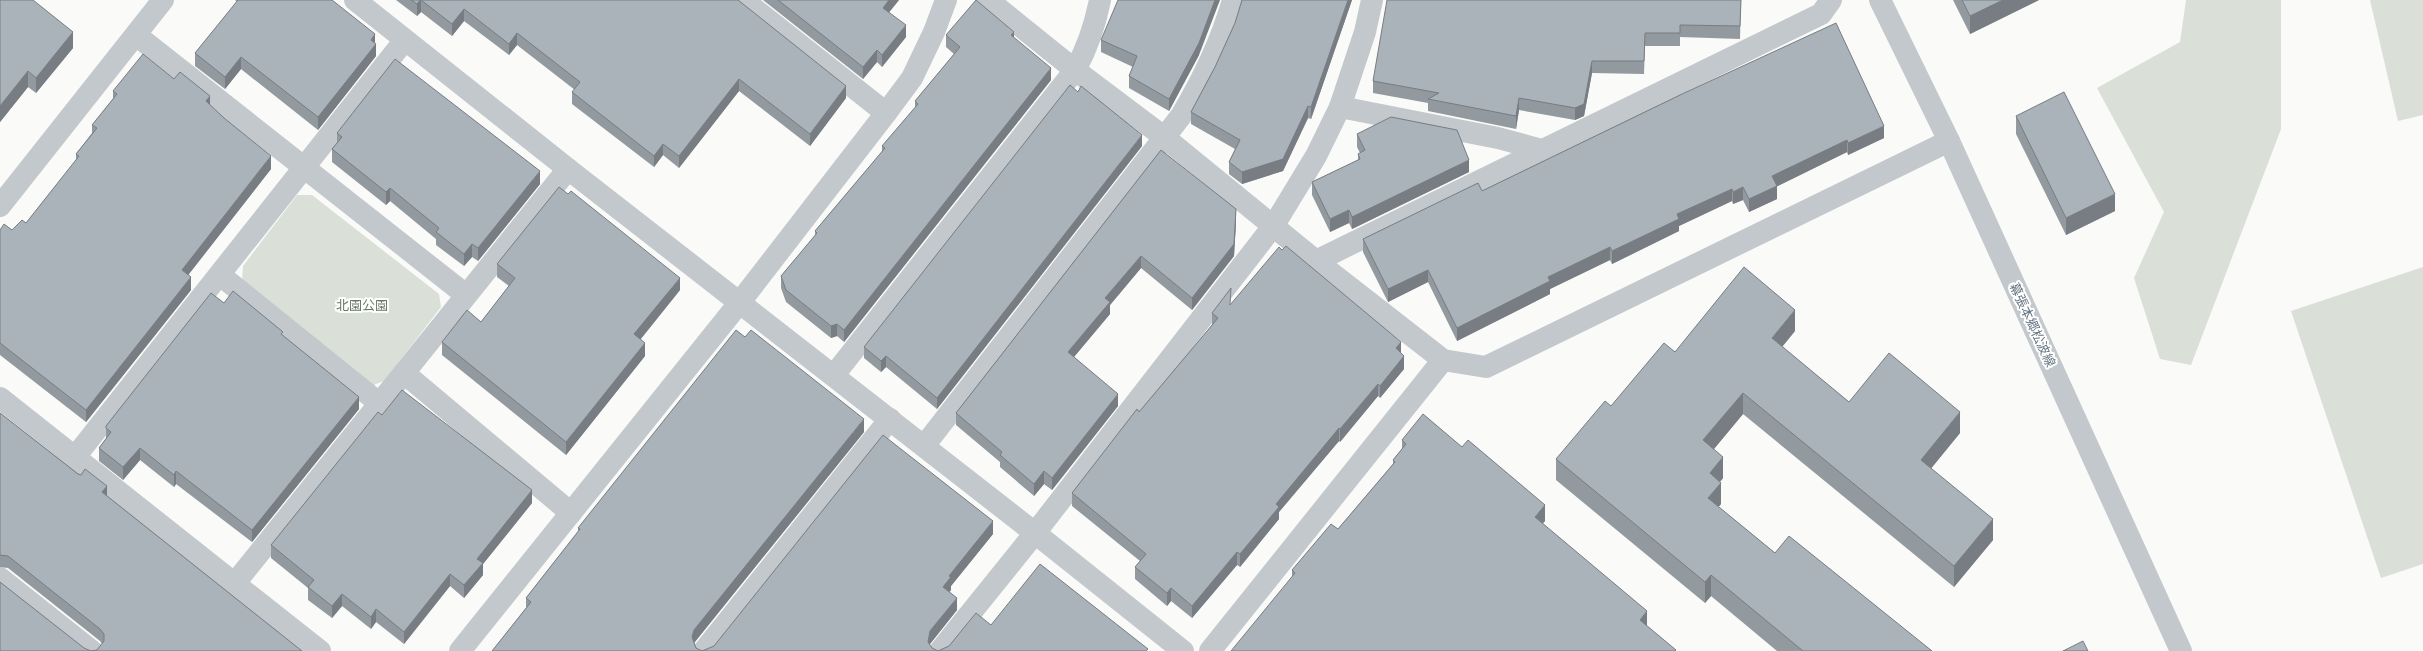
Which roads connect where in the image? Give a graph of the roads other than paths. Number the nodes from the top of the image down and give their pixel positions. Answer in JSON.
{"nodes":[{"id":1,"x":163,"y":0,"type":"edge"},
{"id":2,"x":355,"y":0,"type":"edge"},
{"id":3,"x":744,"y":0,"type":"edge"},
{"id":4,"x":946,"y":0,"type":"edge"},
{"id":5,"x":988,"y":0,"type":"edge"},
{"id":6,"x":1100,"y":0,"type":"edge"},
{"id":7,"x":1233,"y":0,"type":"edge"},
{"id":8,"x":1372,"y":0,"type":"edge"},
{"id":9,"x":1831,"y":0,"type":"edge"},
{"id":10,"x":1880,"y":0,"type":"edge"},
{"id":11,"x":136,"y":35,"type":"junction"},
{"id":12,"x":404,"y":41,"type":"junction"},
{"id":13,"x":1075,"y":70,"type":"junction"},
{"id":14,"x":1340,"y":107,"type":"junction"},
{"id":15,"x":886,"y":113,"type":"junction"},
{"id":16,"x":1164,"y":137,"type":"junction"},
{"id":17,"x":1949,"y":141,"type":"junction"},
{"id":18,"x":1542,"y":150,"type":"junction"},
{"id":19,"x":304,"y":168,"type":"junction"},
{"id":20,"x":568,"y":169,"type":"junction"},
{"id":21,"x":0,"y":206,"type":"edge"},
{"id":22,"x":1274,"y":225,"type":"junction"},
{"id":23,"x":1316,"y":261,"type":"junction"},
{"id":24,"x":220,"y":275,"type":"junction"},
{"id":25,"x":466,"y":295,"type":"junction"},
{"id":26,"x":740,"y":302,"type":"junction"},
{"id":27,"x":1443,"y":360,"type":"junction"},
{"id":28,"x":404,"y":373,"type":"junction"},
{"id":29,"x":834,"y":375,"type":"junction"},
{"id":30,"x":0,"y":398,"type":"edge"},
{"id":31,"x":380,"y":403,"type":"junction"},
{"id":32,"x":890,"y":419,"type":"junction"},
{"id":33,"x":924,"y":446,"type":"junction"},
{"id":34,"x":75,"y":457,"type":"junction"},
{"id":35,"x":571,"y":513,"type":"junction"},
{"id":36,"x":1035,"y":533,"type":"junction"},
{"id":37,"x":0,"y":578,"type":"edge"},
{"id":38,"x":235,"y":583,"type":"junction"},
{"id":39,"x":92,"y":651,"type":"edge"},
{"id":40,"x":320,"y":651,"type":"edge"},
{"id":41,"x":460,"y":651,"type":"edge"},
{"id":42,"x":704,"y":651,"type":"edge"},
{"id":43,"x":940,"y":651,"type":"edge"},
{"id":44,"x":1183,"y":651,"type":"edge"},
{"id":45,"x":1210,"y":651,"type":"edge"},
{"id":46,"x":2181,"y":651,"type":"edge"}],
"edges":[{"from":1,"to":11,"type":"street"},
{"from":2,"to":12,"type":"street"},
{"from":3,"to":15,"type":"street"},
{"from":4,"to":15,"type":"street"},
{"from":5,"to":13,"type":"street"},
{"from":6,"to":13,"type":"street"},
{"from":7,"to":16,"type":"street"},
{"from":8,"to":14,"type":"street"},
{"from":9,"to":18,"type":"street"},
{"from":10,"to":17,"type":"street","name":"幕張本郷松波線"},
{"from":11,"to":19,"type":"street"},
{"from":11,"to":21,"type":"street"},
{"from":12,"to":19,"type":"street"},
{"from":12,"to":20,"type":"street"},
{"from":13,"to":16,"type":"street"},
{"from":13,"to":29,"type":"street"},
{"from":14,"to":18,"type":"street"},
{"from":14,"to":22,"type":"street"},
{"from":15,"to":26,"type":"street"},
{"from":16,"to":22,"type":"street"},
{"from":16,"to":33,"type":"street"},
{"from":17,"to":27,"type":"street"},
{"from":17,"to":46,"type":"street","name":"幕張本郷松波線"},
{"from":18,"to":23,"type":"street"},
{"from":19,"to":24,"type":"street"},
{"from":19,"to":25,"type":"street"},
{"from":20,"to":25,"type":"street"},
{"from":20,"to":26,"type":"street"},
{"from":22,"to":23,"type":"street"},
{"from":22,"to":36,"type":"street"},
{"from":23,"to":27,"type":"street"},
{"from":24,"to":31,"type":"street"},
{"from":24,"to":34,"type":"street"},
{"from":25,"to":28,"type":"street"},
{"from":26,"to":29,"type":"street"},
{"from":26,"to":35,"type":"street"},
{"from":27,"to":45,"type":"street"},
{"from":28,"to":31,"type":"street"},
{"from":28,"to":35,"type":"street"},
{"from":29,"to":32,"type":"street"},
{"from":30,"to":34,"type":"street"},
{"from":31,"to":38,"type":"street"},
{"from":32,"to":33,"type":"street"},
{"from":32,"to":42,"type":"street"},
{"from":33,"to":36,"type":"street"},
{"from":34,"to":38,"type":"street"},
{"from":35,"to":41,"type":"street"},
{"from":36,"to":43,"type":"street"},
{"from":36,"to":44,"type":"street"},
{"from":37,"to":39,"type":"street"},
{"from":38,"to":40,"type":"street"}]}
